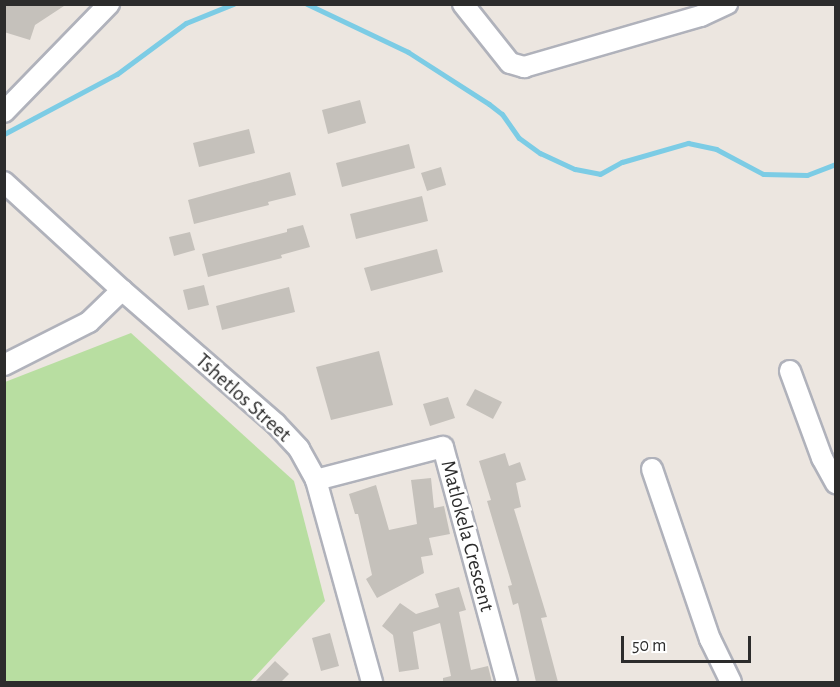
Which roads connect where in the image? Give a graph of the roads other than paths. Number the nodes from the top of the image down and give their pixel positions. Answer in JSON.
{"nodes":[{"id":1,"x":109,"y":4,"type":"edge"},
{"id":2,"x":463,"y":4,"type":"edge"},
{"id":3,"x":727,"y":4,"type":"edge"},
{"id":4,"x":4,"y":112,"type":"edge"},
{"id":5,"x":4,"y":182,"type":"edge"},
{"id":6,"x":122,"y":290,"type":"junction"},
{"id":7,"x":4,"y":365,"type":"edge"},
{"id":8,"x":790,"y":371,"type":"dead end"},
{"id":9,"x":652,"y":470,"type":"dead end"},
{"id":10,"x":316,"y":480,"type":"junction"},
{"id":11,"x":836,"y":483,"type":"edge"},
{"id":12,"x":372,"y":682,"type":"edge"},
{"id":13,"x":507,"y":682,"type":"edge"},
{"id":14,"x":731,"y":682,"type":"edge"}],
"edges":[{"from":1,"to":4,"type":"street"},
{"from":2,"to":3,"type":"street"},
{"from":5,"to":6,"type":"street","name":"Tshetlos Street"},
{"from":6,"to":7,"type":"street"},
{"from":6,"to":10,"type":"street","name":"Tshetlos Street"},
{"from":8,"to":11,"type":"street"},
{"from":9,"to":14,"type":"street"},
{"from":10,"to":12,"type":"street","name":"Tshetlos Street"},
{"from":10,"to":13,"type":"street","name":"Matlokela Crescent"}]}
